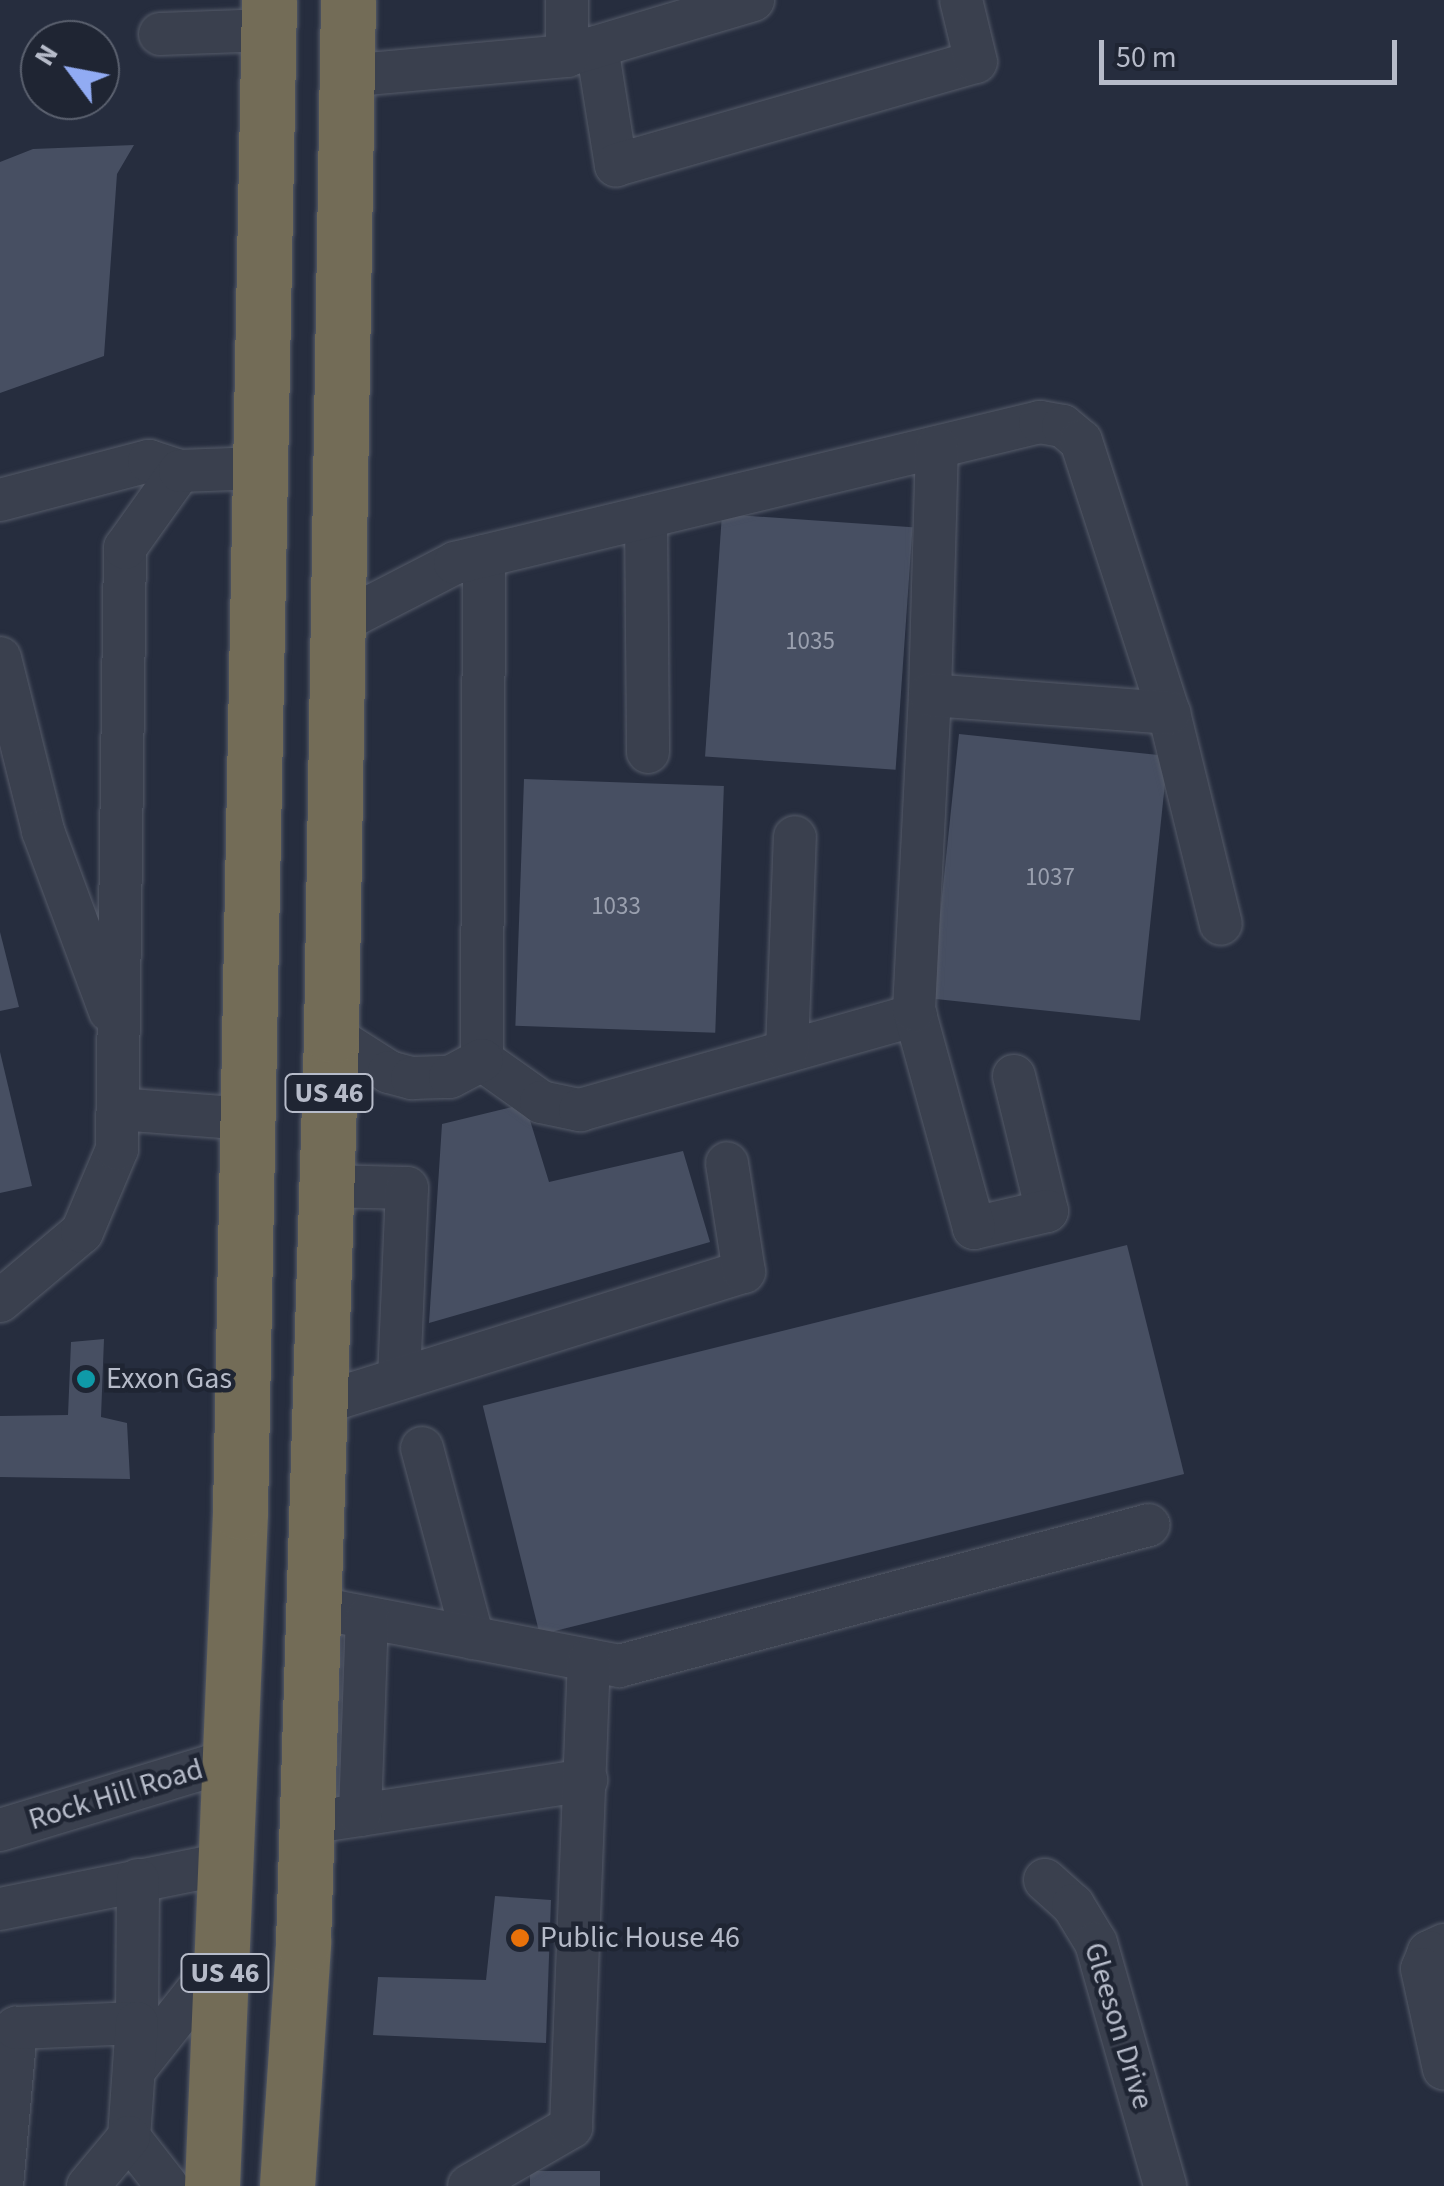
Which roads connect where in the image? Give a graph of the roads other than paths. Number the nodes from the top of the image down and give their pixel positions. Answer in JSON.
{"nodes":[{"id":1,"x":348,"y":0,"type":"edge"},
{"id":2,"x":567,"y":0,"type":"edge"},
{"id":3,"x":753,"y":0,"type":"edge"},
{"id":4,"x":961,"y":0,"type":"edge"},
{"id":5,"x":269,"y":15,"type":"edge"},
{"id":6,"x":160,"y":34,"type":"dead end"},
{"id":7,"x":582,"y":51,"type":"junction"},
{"id":8,"x":346,"y":76,"type":"junction"},
{"id":9,"x":937,"y":448,"type":"junction"},
{"id":10,"x":260,"y":468,"type":"junction"},
{"id":11,"x":180,"y":471,"type":"junction"},
{"id":12,"x":0,"y":500,"type":"edge"},
{"id":13,"x":646,"y":517,"type":"junction"},
{"id":14,"x":484,"y":556,"type":"junction"},
{"id":15,"x":335,"y":625,"type":"junction"},
{"id":16,"x":0,"y":658,"type":"edge"},
{"id":17,"x":930,"y":695,"type":"junction"},
{"id":18,"x":1169,"y":714,"type":"junction"},
{"id":19,"x":648,"y":752,"type":"dead end"},
{"id":20,"x":795,"y":836,"type":"dead end"},
{"id":21,"x":1221,"y":924,"type":"dead end"},
{"id":22,"x":916,"y":1015,"type":"junction"},
{"id":23,"x":118,"y":1035,"type":"junction"},
{"id":24,"x":331,"y":1035,"type":"junction"},
{"id":25,"x":787,"y":1051,"type":"junction"},
{"id":26,"x":482,"y":1060,"type":"junction"},
{"id":27,"x":1014,"y":1076,"type":"dead end"},
{"id":28,"x":118,"y":1109,"type":"junction"},
{"id":29,"x":248,"y":1119,"type":"junction"},
{"id":30,"x":727,"y":1163,"type":"dead end"},
{"id":31,"x":326,"y":1186,"type":"junction"},
{"id":32,"x":0,"y":1301,"type":"edge"},
{"id":33,"x":399,"y":1379,"type":"junction"},
{"id":34,"x":319,"y":1404,"type":"junction"},
{"id":35,"x":422,"y":1448,"type":"dead end"},
{"id":36,"x":1149,"y":1525,"type":"dead end"},
{"id":37,"x":313,"y":1607,"type":"junction"},
{"id":38,"x":367,"y":1618,"type":"junction"},
{"id":39,"x":473,"y":1638,"type":"junction"},
{"id":40,"x":589,"y":1660,"type":"junction"},
{"id":41,"x":232,"y":1759,"type":"junction"},
{"id":42,"x":586,"y":1780,"type":"junction"},
{"id":43,"x":360,"y":1815,"type":"junction"},
{"id":44,"x":306,"y":1823,"type":"junction"},
{"id":45,"x":0,"y":1830,"type":"edge"},
{"id":46,"x":229,"y":1863,"type":"junction"},
{"id":47,"x":138,"y":1880,"type":"junction"},
{"id":48,"x":1045,"y":1880,"type":"dead end"},
{"id":49,"x":0,"y":1909,"type":"edge"},
{"id":50,"x":1444,"y":1946,"type":"edge"},
{"id":51,"x":226,"y":1954,"type":"junction"},
{"id":52,"x":137,"y":2023,"type":"junction"},
{"id":53,"x":136,"y":2068,"type":"junction"},
{"id":54,"x":1444,"y":2069,"type":"edge"},
{"id":55,"x":130,"y":2137,"type":"junction"},
{"id":56,"x":2,"y":2186,"type":"edge"},
{"id":57,"x":88,"y":2186,"type":"edge"},
{"id":58,"x":167,"y":2186,"type":"edge"},
{"id":59,"x":212,"y":2186,"type":"edge"},
{"id":60,"x":286,"y":2186,"type":"edge"},
{"id":61,"x":469,"y":2186,"type":"edge"},
{"id":62,"x":1164,"y":2186,"type":"edge"}],
"edges":[{"from":1,"to":8,"type":"highway","number":"US 46"},
{"from":2,"to":7,"type":"street"},
{"from":3,"to":7,"type":"street"},
{"from":4,"to":7,"type":"street"},
{"from":5,"to":6,"type":"street"},
{"from":5,"to":10,"type":"highway","number":"US 46"},
{"from":7,"to":8,"type":"street"},
{"from":8,"to":15,"type":"highway","number":"US 46"},
{"from":9,"to":13,"type":"street"},
{"from":9,"to":17,"type":"street"},
{"from":9,"to":18,"type":"street"},
{"from":10,"to":11,"type":"street"},
{"from":10,"to":29,"type":"highway","number":"US 46"},
{"from":11,"to":12,"type":"street"},
{"from":11,"to":23,"type":"street"},
{"from":13,"to":14,"type":"street"},
{"from":13,"to":19,"type":"street"},
{"from":14,"to":15,"type":"street"},
{"from":14,"to":26,"type":"street"},
{"from":15,"to":24,"type":"highway","number":"US 46"},
{"from":16,"to":23,"type":"street"},
{"from":17,"to":18,"type":"street"},
{"from":17,"to":22,"type":"street"},
{"from":18,"to":21,"type":"street"},
{"from":20,"to":25,"type":"street"},
{"from":22,"to":25,"type":"street"},
{"from":22,"to":27,"type":"street"},
{"from":23,"to":28,"type":"street"},
{"from":24,"to":26,"type":"street"},
{"from":24,"to":31,"type":"highway","number":"US 46"},
{"from":25,"to":26,"type":"street"},
{"from":28,"to":29,"type":"street"},
{"from":28,"to":32,"type":"street"},
{"from":29,"to":41,"type":"highway","number":"US 46"},
{"from":30,"to":33,"type":"street"},
{"from":31,"to":33,"type":"street"},
{"from":31,"to":34,"type":"highway","number":"US 46"},
{"from":33,"to":34,"type":"street"},
{"from":34,"to":37,"type":"highway","number":"US 46"},
{"from":35,"to":39,"type":"street"},
{"from":36,"to":40,"type":"street"},
{"from":37,"to":38,"type":"street"},
{"from":37,"to":44,"type":"highway","number":"US 46"},
{"from":38,"to":39,"type":"street"},
{"from":38,"to":43,"type":"street"},
{"from":39,"to":40,"type":"street"},
{"from":40,"to":42,"type":"street"},
{"from":41,"to":45,"type":"street","name":"Rock Hill Road"},
{"from":41,"to":46,"type":"highway","number":"US 46"},
{"from":42,"to":43,"type":"street"},
{"from":42,"to":61,"type":"street"},
{"from":43,"to":44,"type":"street"},
{"from":44,"to":60,"type":"highway","number":"US 46"},
{"from":46,"to":47,"type":"street"},
{"from":46,"to":51,"type":"highway","number":"US 46"},
{"from":47,"to":49,"type":"street"},
{"from":47,"to":52,"type":"street"},
{"from":48,"to":62,"type":"street","name":"Gleeson Drive"},
{"from":50,"to":54,"type":"street"},
{"from":51,"to":53,"type":"street"},
{"from":51,"to":59,"type":"highway","number":"US 46"},
{"from":52,"to":53,"type":"street"},
{"from":52,"to":56,"type":"street"},
{"from":53,"to":55,"type":"street"},
{"from":55,"to":57,"type":"street"},
{"from":55,"to":58,"type":"street"}]}
